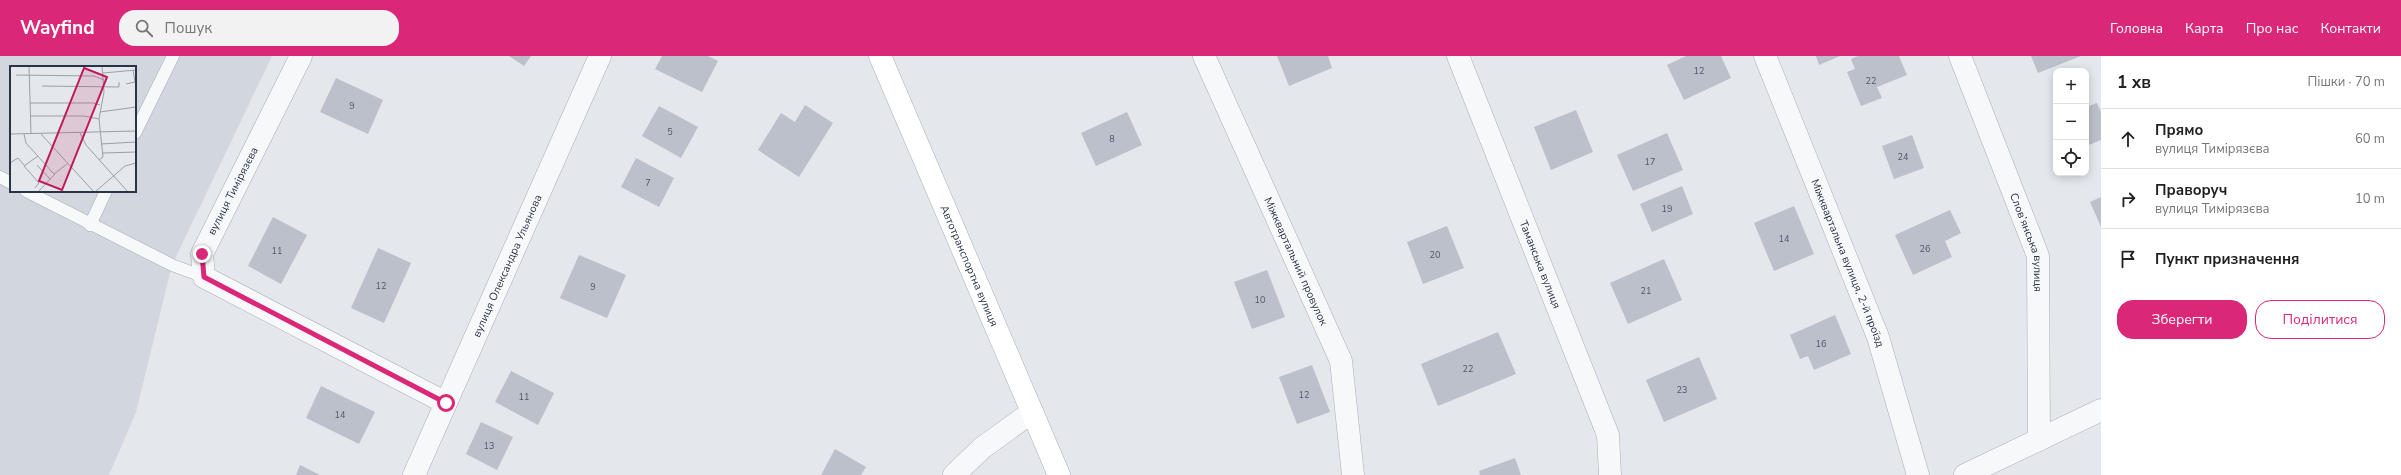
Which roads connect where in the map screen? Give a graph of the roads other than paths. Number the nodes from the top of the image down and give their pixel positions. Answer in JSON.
{"nodes":[{"id":1,"x":173,"y":56,"type":"edge"},
{"id":2,"x":301,"y":56,"type":"edge"},
{"id":3,"x":600,"y":56,"type":"edge"},
{"id":4,"x":880,"y":56,"type":"edge"},
{"id":5,"x":1204,"y":56,"type":"edge"},
{"id":6,"x":1458,"y":56,"type":"edge"},
{"id":7,"x":1765,"y":56,"type":"edge"},
{"id":8,"x":1960,"y":56,"type":"edge"},
{"id":9,"x":136,"y":131,"type":"edge"},
{"id":10,"x":0,"y":178,"type":"edge"},
{"id":11,"x":10,"y":183,"type":"edge"},
{"id":12,"x":28,"y":192,"type":"edge"},
{"id":13,"x":106,"y":192,"type":"edge"},
{"id":14,"x":90,"y":225,"type":"junction"},
{"id":15,"x":204,"y":277,"type":"junction"},
{"id":16,"x":446,"y":403,"type":"junction"},
{"id":17,"x":2101,"y":410,"type":"edge"},
{"id":18,"x":1032,"y":412,"type":"junction"},
{"id":19,"x":2039,"y":440,"type":"junction"},
{"id":20,"x":414,"y":475,"type":"edge"},
{"id":21,"x":954,"y":475,"type":"edge"},
{"id":22,"x":1059,"y":475,"type":"edge"},
{"id":23,"x":1353,"y":475,"type":"edge"},
{"id":24,"x":1610,"y":475,"type":"edge"},
{"id":25,"x":1918,"y":475,"type":"edge"},
{"id":26,"x":1965,"y":475,"type":"edge"}],
"edges":[{"from":1,"to":9,"type":"lane"},
{"from":2,"to":15,"type":"street","name":"вулиця Тимірязєва"},
{"from":3,"to":16,"type":"street","name":"вулиця Олександра Ульянова"},
{"from":4,"to":18,"type":"main road","name":"Автотранспортна вулиця"},
{"from":5,"to":23,"type":"street","name":"Міжквартальний провулок"},
{"from":6,"to":24,"type":"street","name":"Таманська вулиця"},
{"from":7,"to":25,"type":"street","name":"Міжквартальна вулиця, 2-й проїзд"},
{"from":8,"to":19,"type":"street","name":"Слов’янська вулиця"},
{"from":10,"to":11,"type":"lane"},
{"from":12,"to":14,"type":"lane"},
{"from":13,"to":14,"type":"lane"},
{"from":14,"to":15,"type":"lane"},
{"from":15,"to":16,"type":"street"},
{"from":16,"to":20,"type":"street","name":"вулиця Олександра Ульянова"},
{"from":17,"to":19,"type":"street"},
{"from":18,"to":21,"type":"street"},
{"from":18,"to":22,"type":"main road","name":"Автотранспортна вулиця"},
{"from":19,"to":26,"type":"street"}]}
